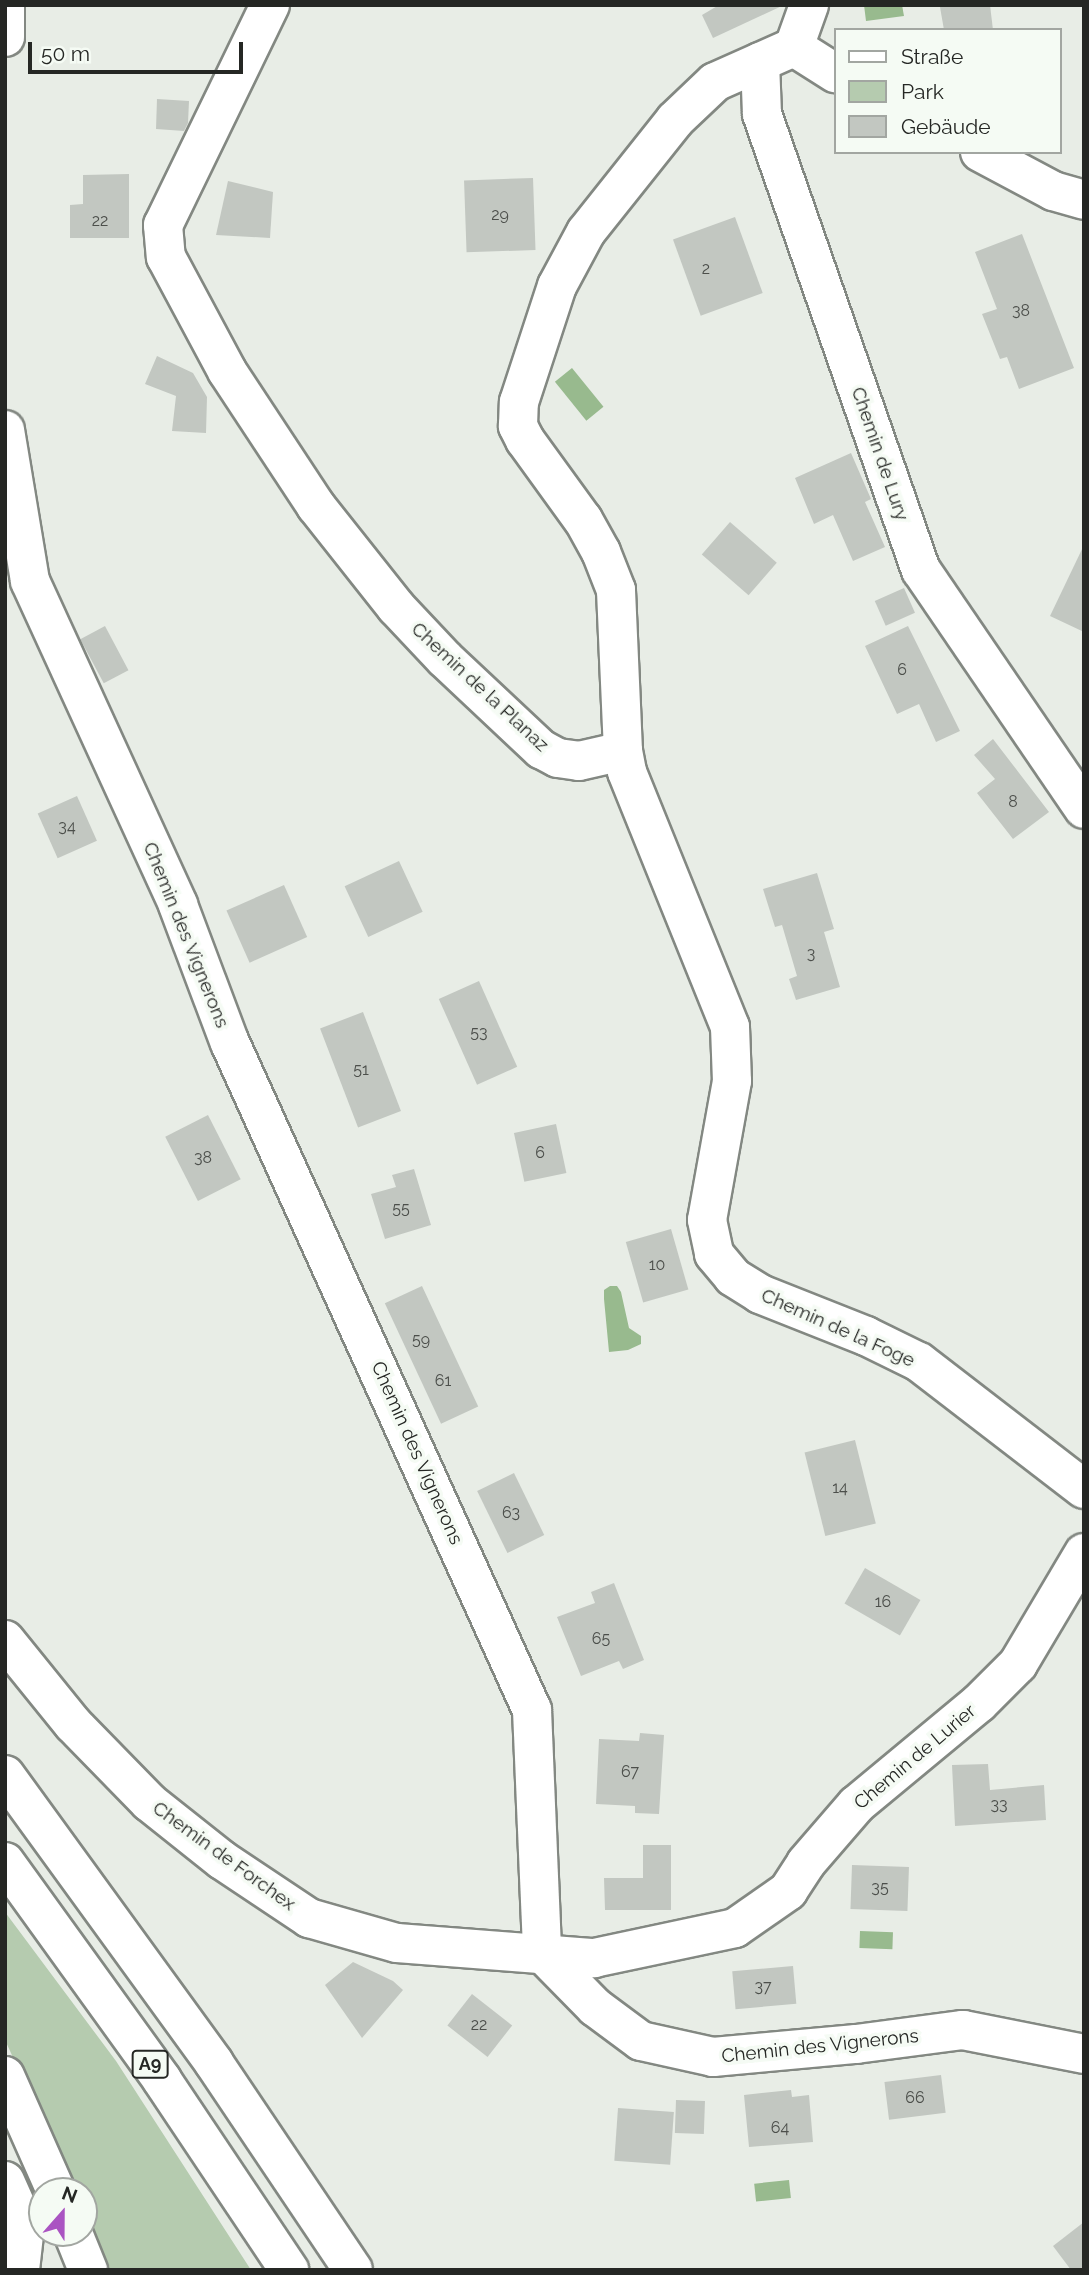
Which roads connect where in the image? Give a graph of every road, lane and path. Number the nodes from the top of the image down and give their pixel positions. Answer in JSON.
{"nodes":[{"id":1,"x":270,"y":5,"type":"edge"},
{"id":2,"x":809,"y":5,"type":"edge"},
{"id":3,"x":5,"y":7,"type":"edge"},
{"id":4,"x":5,"y":37,"type":"edge"},
{"id":5,"x":777,"y":54,"type":"junction"},
{"id":6,"x":834,"y":72,"type":"edge"},
{"id":7,"x":984,"y":154,"type":"edge"},
{"id":8,"x":1084,"y":200,"type":"edge"},
{"id":9,"x":5,"y":430,"type":"edge"},
{"id":10,"x":623,"y":751,"type":"junction"},
{"id":11,"x":1084,"y":809,"type":"edge"},
{"id":12,"x":1084,"y":1489,"type":"edge"},
{"id":13,"x":1084,"y":1553,"type":"edge"},
{"id":14,"x":5,"y":1640,"type":"edge"},
{"id":15,"x":5,"y":1775,"type":"edge"},
{"id":16,"x":5,"y":1862,"type":"edge"},
{"id":17,"x":542,"y":1953,"type":"junction"},
{"id":18,"x":594,"y":1958,"type":"joint"},
{"id":19,"x":1084,"y":2054,"type":"edge"},
{"id":20,"x":5,"y":2076,"type":"edge"},
{"id":21,"x":50,"y":2177,"type":"edge"},
{"id":22,"x":5,"y":2181,"type":"edge"},
{"id":23,"x":79,"y":2247,"type":"edge"},
{"id":24,"x":20,"y":2270,"type":"edge"},
{"id":25,"x":88,"y":2270,"type":"edge"},
{"id":26,"x":289,"y":2270,"type":"edge"},
{"id":27,"x":353,"y":2270,"type":"edge"}],
"edges":[{"from":1,"to":10,"type":"main road","name":"Chemin de la Planaz"},
{"from":2,"to":5,"type":"main road"},
{"from":3,"to":4,"type":"main road"},
{"from":5,"to":6,"type":"main road"},
{"from":5,"to":10,"type":"main road"},
{"from":5,"to":11,"type":"main road","name":"Chemin de Lury"},
{"from":7,"to":8,"type":"main road"},
{"from":9,"to":17,"type":"main road","name":"Chemin des Vignerons"},
{"from":10,"to":12,"type":"main road","name":"Chemin de la Foge"},
{"from":13,"to":18,"type":"main road","name":"Chemin de Lurier"},
{"from":14,"to":17,"type":"main road","name":"Chemin de Forchex"},
{"from":15,"to":27,"type":"main road","number":"A9"},
{"from":16,"to":26,"type":"main road","number":"A9"},
{"from":17,"to":18,"type":"main road","name":"Chemin de Forchex"},
{"from":17,"to":19,"type":"main road","name":"Chemin des Vignerons"},
{"from":20,"to":21,"type":"main road"},
{"from":22,"to":24,"type":"main road"},
{"from":23,"to":25,"type":"main road"}]}
